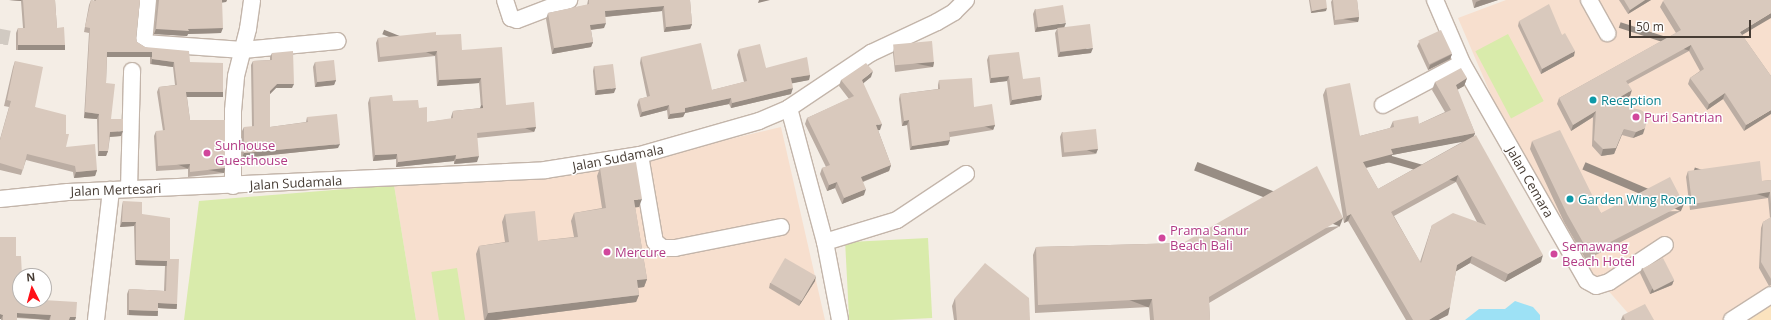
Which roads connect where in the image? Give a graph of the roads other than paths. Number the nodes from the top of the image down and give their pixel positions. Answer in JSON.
{"nodes":[{"id":1,"x":148,"y":0,"type":"edge"},
{"id":2,"x":252,"y":0,"type":"edge"},
{"id":3,"x":505,"y":0,"type":"edge"},
{"id":4,"x":569,"y":0,"type":"edge"},
{"id":5,"x":966,"y":0,"type":"edge"},
{"id":6,"x":1435,"y":0,"type":"edge"},
{"id":7,"x":1589,"y":0,"type":"edge"},
{"id":8,"x":1607,"y":33,"type":"dead end"},
{"id":9,"x":338,"y":41,"type":"dead end"},
{"id":10,"x":243,"y":50,"type":"junction"},
{"id":11,"x":1462,"y":63,"type":"junction"},
{"id":12,"x":132,"y":72,"type":"dead end"},
{"id":13,"x":1383,"y":105,"type":"dead end"},
{"id":14,"x":789,"y":108,"type":"junction"},
{"id":15,"x":640,"y":155,"type":"junction"},
{"id":16,"x":966,"y":174,"type":"dead end"},
{"id":17,"x":233,"y":186,"type":"junction"},
{"id":18,"x":129,"y":189,"type":"junction"},
{"id":19,"x":111,"y":190,"type":"junction"},
{"id":20,"x":0,"y":199,"type":"edge"},
{"id":21,"x":780,"y":227,"type":"dead end"},
{"id":22,"x":824,"y":242,"type":"junction"},
{"id":23,"x":1665,"y":245,"type":"dead end"},
{"id":24,"x":1771,"y":295,"type":"edge"},
{"id":25,"x":96,"y":320,"type":"edge"},
{"id":26,"x":840,"y":320,"type":"edge"},
{"id":27,"x":1732,"y":320,"type":"edge"}],
"edges":[{"from":1,"to":10,"type":"street"},
{"from":2,"to":10,"type":"street"},
{"from":3,"to":4,"type":"street"},
{"from":5,"to":14,"type":"street","name":"Jalan Sudamala"},
{"from":6,"to":11,"type":"street","name":"Jalan Cemara"},
{"from":7,"to":8,"type":"street"},
{"from":9,"to":10,"type":"street"},
{"from":10,"to":17,"type":"street"},
{"from":11,"to":13,"type":"street"},
{"from":11,"to":23,"type":"street","name":"Jalan Cemara"},
{"from":12,"to":18,"type":"street"},
{"from":14,"to":15,"type":"street","name":"Jalan Sudamala"},
{"from":14,"to":22,"type":"street"},
{"from":15,"to":17,"type":"street","name":"Jalan Sudamala"},
{"from":15,"to":21,"type":"street"},
{"from":16,"to":22,"type":"street"},
{"from":17,"to":18,"type":"street","name":"Jalan Mertesari"},
{"from":18,"to":19,"type":"street","name":"Jalan Mertesari"},
{"from":19,"to":20,"type":"street","name":"Jalan Mertesari"},
{"from":19,"to":25,"type":"street"},
{"from":22,"to":26,"type":"street"},
{"from":24,"to":27,"type":"street"}]}
